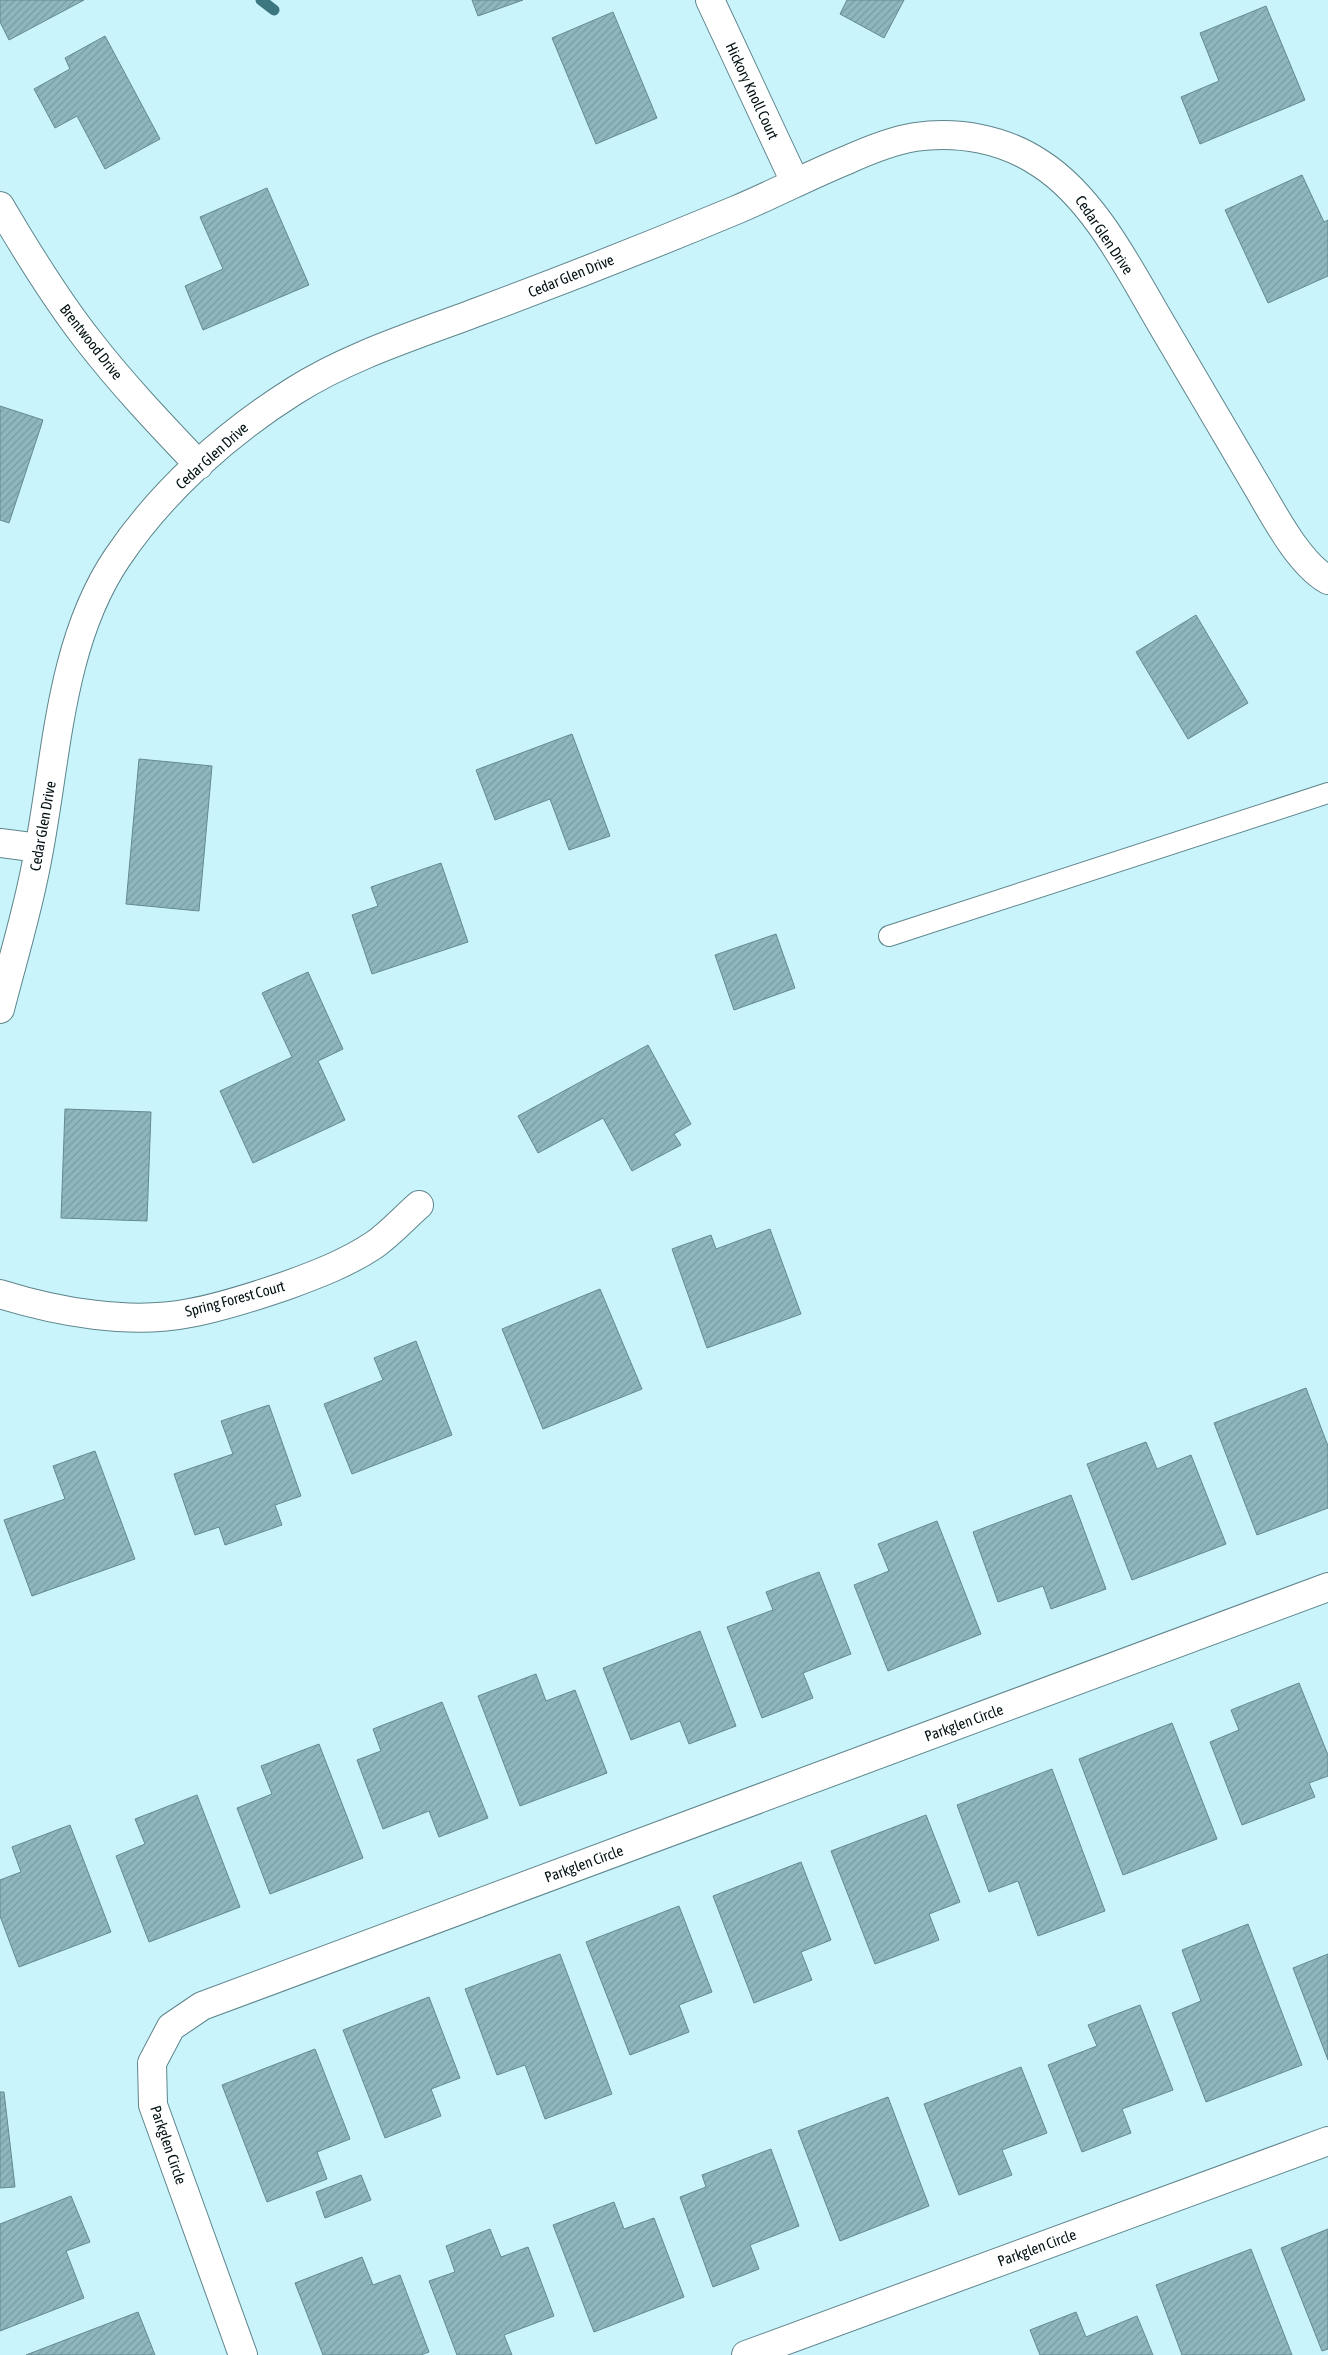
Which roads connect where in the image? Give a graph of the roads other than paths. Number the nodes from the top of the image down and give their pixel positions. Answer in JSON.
{"nodes":[{"id":1,"x":710,"y":0,"type":"edge"},
{"id":2,"x":795,"y":182,"type":"junction"},
{"id":3,"x":0,"y":206,"type":"edge"},
{"id":4,"x":199,"y":465,"type":"junction"},
{"id":5,"x":1328,"y":580,"type":"edge"},
{"id":6,"x":1328,"y":793,"type":"edge"},
{"id":7,"x":0,"y":843,"type":"edge"},
{"id":8,"x":39,"y":848,"type":"junction"},
{"id":9,"x":889,"y":936,"type":"dead end"},
{"id":10,"x":0,"y":1008,"type":"edge"},
{"id":11,"x":419,"y":1205,"type":"dead end"},
{"id":12,"x":0,"y":1294,"type":"edge"},
{"id":13,"x":1328,"y":1588,"type":"edge"},
{"id":14,"x":1328,"y":2142,"type":"edge"},
{"id":15,"x":243,"y":2355,"type":"edge"},
{"id":16,"x":746,"y":2355,"type":"edge"}],
"edges":[{"from":1,"to":2,"type":"street","name":"Hickory Knoll Court"},
{"from":2,"to":4,"type":"street","name":"Cedar Glen Drive"},
{"from":2,"to":5,"type":"street","name":"Cedar Glen Drive"},
{"from":3,"to":4,"type":"street","name":"Brentwood Drive"},
{"from":4,"to":8,"type":"street","name":"Cedar Glen Drive"},
{"from":6,"to":9,"type":"lane"},
{"from":7,"to":8,"type":"street"},
{"from":8,"to":10,"type":"street","name":"Cedar Glen Drive"},
{"from":11,"to":12,"type":"street","name":"Spring Forest Court"},
{"from":13,"to":15,"type":"street","name":"Parkglen Circle"},
{"from":14,"to":16,"type":"street","name":"Parkglen Circle"}]}
